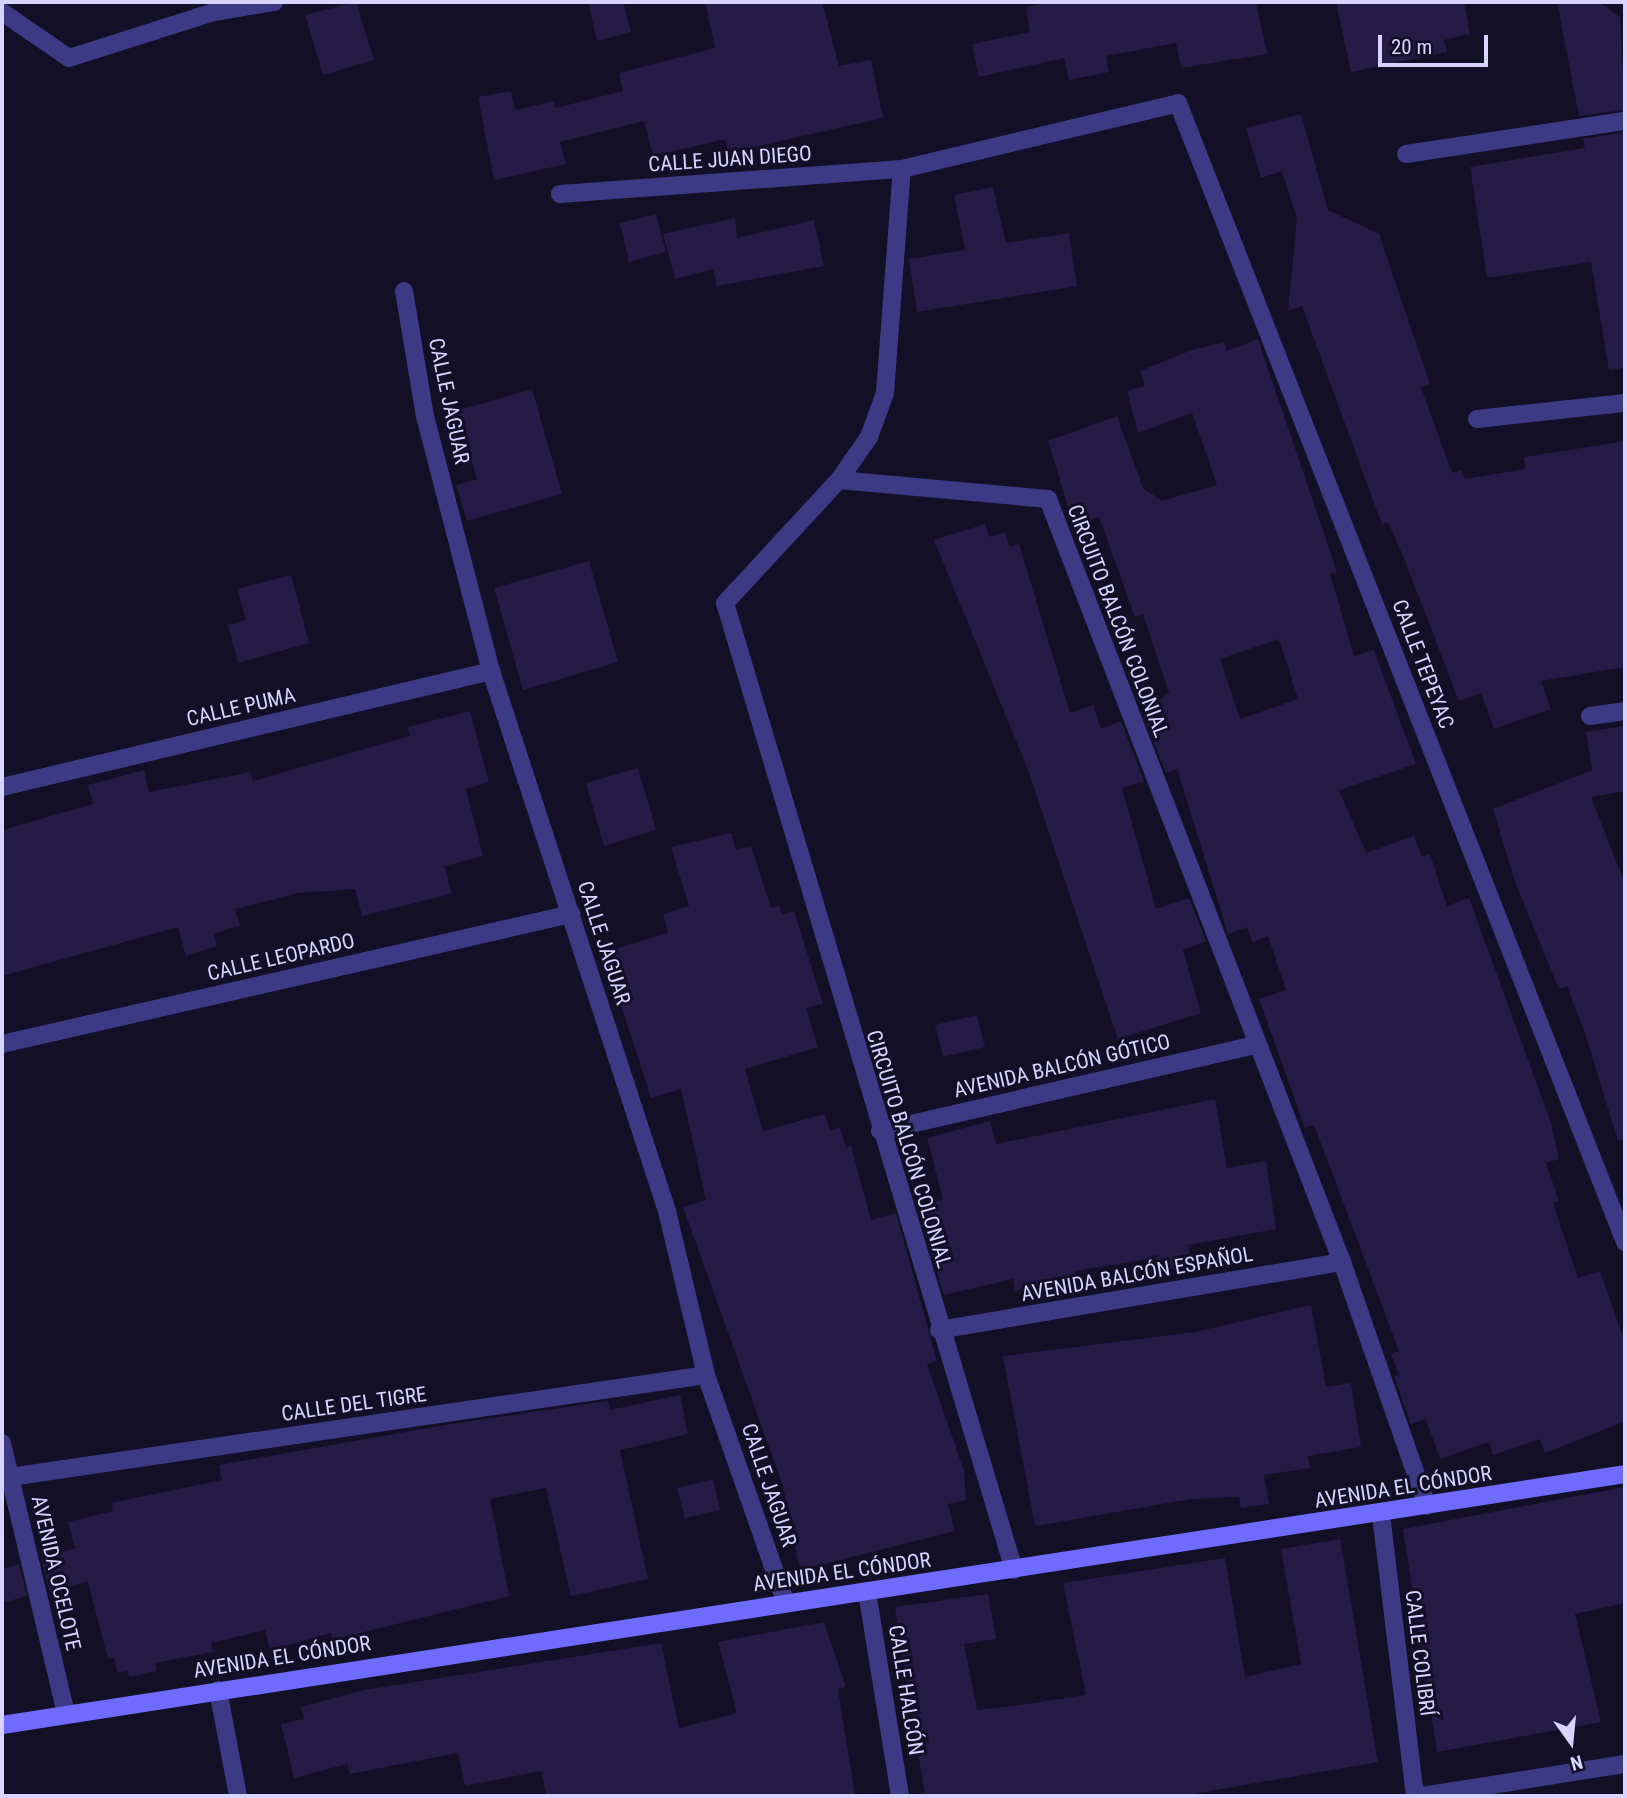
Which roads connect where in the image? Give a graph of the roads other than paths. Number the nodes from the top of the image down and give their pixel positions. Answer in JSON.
{"nodes":[{"id":1,"x":274,"y":2,"type":"edge"},
{"id":2,"x":2,"y":12,"type":"edge"},
{"id":3,"x":1178,"y":103,"type":"joint"},
{"id":4,"x":1625,"y":121,"type":"edge"},
{"id":5,"x":1406,"y":155,"type":"dead end"},
{"id":6,"x":902,"y":169,"type":"junction"},
{"id":7,"x":560,"y":194,"type":"dead end"},
{"id":8,"x":404,"y":291,"type":"dead end"},
{"id":9,"x":1625,"y":403,"type":"edge"},
{"id":10,"x":1477,"y":419,"type":"dead end"},
{"id":11,"x":839,"y":481,"type":"junction"},
{"id":12,"x":491,"y":671,"type":"junction"},
{"id":13,"x":1625,"y":711,"type":"edge"},
{"id":14,"x":1590,"y":716,"type":"dead end"},
{"id":15,"x":2,"y":788,"type":"edge"},
{"id":16,"x":571,"y":914,"type":"junction"},
{"id":17,"x":2,"y":1044,"type":"edge"},
{"id":18,"x":1255,"y":1045,"type":"junction"},
{"id":19,"x":880,"y":1131,"type":"junction"},
{"id":20,"x":1625,"y":1242,"type":"edge"},
{"id":21,"x":1342,"y":1262,"type":"junction"},
{"id":22,"x":939,"y":1330,"type":"junction"},
{"id":23,"x":706,"y":1375,"type":"junction"},
{"id":24,"x":2,"y":1443,"type":"edge"},
{"id":25,"x":1625,"y":1474,"type":"edge"},
{"id":26,"x":10,"y":1477,"type":"junction"},
{"id":27,"x":1427,"y":1506,"type":"junction"},
{"id":28,"x":1381,"y":1514,"type":"junction"},
{"id":29,"x":1014,"y":1570,"type":"junction"},
{"id":30,"x":866,"y":1592,"type":"junction"},
{"id":31,"x":786,"y":1603,"type":"junction"},
{"id":32,"x":218,"y":1690,"type":"junction"},
{"id":33,"x":65,"y":1713,"type":"junction"},
{"id":34,"x":2,"y":1725,"type":"edge"},
{"id":35,"x":1625,"y":1764,"type":"edge"},
{"id":36,"x":237,"y":1796,"type":"edge"},
{"id":37,"x":900,"y":1796,"type":"edge"},
{"id":38,"x":1415,"y":1796,"type":"edge"},
{"id":39,"x":1422,"y":1796,"type":"edge"}],
"edges":[{"from":1,"to":2,"type":"street"},
{"from":3,"to":6,"type":"street","name":"CALLE JUAN DIEGO"},
{"from":3,"to":20,"type":"street","name":"CALLE TEPEYAC"},
{"from":4,"to":5,"type":"street"},
{"from":6,"to":7,"type":"street","name":"CALLE JUAN DIEGO"},
{"from":6,"to":11,"type":"street"},
{"from":8,"to":12,"type":"street","name":"CALLE JAGUAR"},
{"from":9,"to":10,"type":"street"},
{"from":11,"to":18,"type":"street","name":"CIRCUITO BALCÓN COLONIAL"},
{"from":11,"to":19,"type":"street","name":"CIRCUITO BALCÓN COLONIAL"},
{"from":12,"to":15,"type":"street","name":"CALLE PUMA"},
{"from":12,"to":16,"type":"street","name":"CALLE JAGUAR"},
{"from":13,"to":14,"type":"street"},
{"from":16,"to":17,"type":"street","name":"CALLE LEOPARDO"},
{"from":16,"to":23,"type":"street","name":"CALLE JAGUAR"},
{"from":18,"to":19,"type":"street","name":"AVENIDA BALCÓN GÓTICO"},
{"from":18,"to":21,"type":"street","name":"CIRCUITO BALCÓN COLONIAL"},
{"from":19,"to":22,"type":"street","name":"CIRCUITO BALCÓN COLONIAL"},
{"from":21,"to":22,"type":"street","name":"AVENIDA BALCÓN ESPAÑOL"},
{"from":21,"to":27,"type":"street","name":"CIRCUITO BALCÓN COLONIAL"},
{"from":22,"to":29,"type":"street","name":"CIRCUITO BALCÓN COLONIAL"},
{"from":23,"to":26,"type":"street","name":"CALLE DEL TIGRE"},
{"from":23,"to":31,"type":"street","name":"CALLE JAGUAR"},
{"from":24,"to":26,"type":"street","name":"AVENIDA OCELOTE"},
{"from":25,"to":27,"type":"street","name":"AVENIDA EL CÓNDOR"},
{"from":26,"to":33,"type":"street","name":"AVENIDA OCELOTE"},
{"from":27,"to":28,"type":"street","name":"AVENIDA EL CÓNDOR"},
{"from":28,"to":29,"type":"street","name":"AVENIDA EL CÓNDOR"},
{"from":28,"to":38,"type":"street","name":"CALLE COLIBRÍ"},
{"from":29,"to":30,"type":"street","name":"AVENIDA EL CÓNDOR"},
{"from":30,"to":31,"type":"street","name":"AVENIDA EL CÓNDOR"},
{"from":30,"to":37,"type":"street","name":"CALLE HALCÓN"},
{"from":31,"to":32,"type":"street","name":"AVENIDA EL CÓNDOR"},
{"from":32,"to":33,"type":"street","name":"AVENIDA EL CÓNDOR"},
{"from":32,"to":36,"type":"street"},
{"from":33,"to":34,"type":"street","name":"AVENIDA EL CÓNDOR"},
{"from":35,"to":39,"type":"street"}]}
